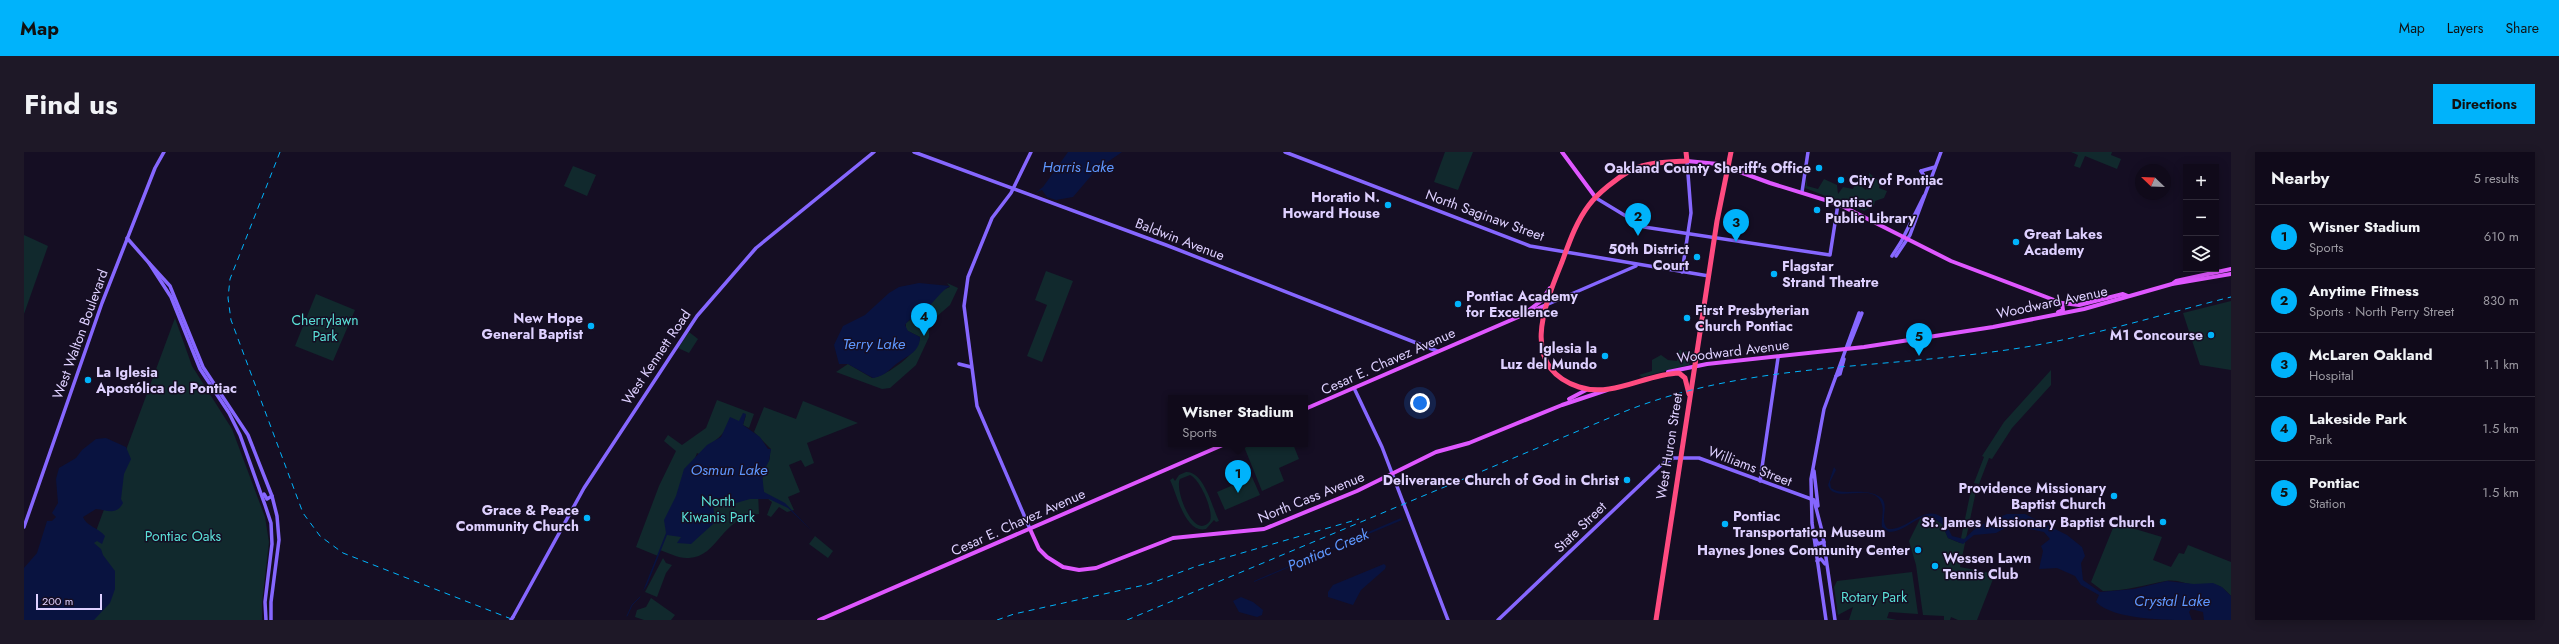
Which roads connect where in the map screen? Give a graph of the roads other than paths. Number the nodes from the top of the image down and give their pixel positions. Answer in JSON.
{"nodes":[{"id":1,"x":164,"y":152,"type":"edge"},
{"id":2,"x":874,"y":152,"type":"edge"},
{"id":3,"x":914,"y":152,"type":"edge"},
{"id":4,"x":1031,"y":152,"type":"edge"},
{"id":5,"x":1285,"y":152,"type":"edge"},
{"id":6,"x":1562,"y":152,"type":"edge"},
{"id":7,"x":1686,"y":152,"type":"edge"},
{"id":8,"x":1731,"y":152,"type":"edge"},
{"id":9,"x":1808,"y":152,"type":"edge"},
{"id":10,"x":1941,"y":152,"type":"edge"},
{"id":11,"x":1687,"y":161,"type":"junction"},
{"id":12,"x":1935,"y":166,"type":"junction"},
{"id":13,"x":1728,"y":167,"type":"junction"},
{"id":14,"x":1929,"y":184,"type":"junction"},
{"id":15,"x":1014,"y":188,"type":"junction"},
{"id":16,"x":1802,"y":192,"type":"junction"},
{"id":17,"x":1924,"y":196,"type":"junction"},
{"id":18,"x":1596,"y":198,"type":"junction"},
{"id":19,"x":1838,"y":204,"type":"junction"},
{"id":20,"x":1911,"y":218,"type":"junction"},
{"id":21,"x":1912,"y":231,"type":"junction"},
{"id":22,"x":1688,"y":234,"type":"junction"},
{"id":23,"x":127,"y":238,"type":"junction"},
{"id":24,"x":1714,"y":238,"type":"junction"},
{"id":25,"x":1906,"y":238,"type":"junction"},
{"id":26,"x":1566,"y":252,"type":"junction"},
{"id":27,"x":1894,"y":256,"type":"dead end"},
{"id":28,"x":149,"y":263,"type":"junction"},
{"id":29,"x":1639,"y":265,"type":"junction"},
{"id":30,"x":2231,"y":269,"type":"edge"},
{"id":31,"x":1682,"y":272,"type":"junction"},
{"id":32,"x":2231,"y":274,"type":"edge"},
{"id":33,"x":1708,"y":276,"type":"junction"},
{"id":34,"x":1555,"y":279,"type":"junction"},
{"id":35,"x":2172,"y":284,"type":"junction"},
{"id":36,"x":2128,"y":296,"type":"junction"},
{"id":37,"x":2062,"y":303,"type":"junction"},
{"id":38,"x":1546,"y":305,"type":"junction"},
{"id":39,"x":1528,"y":312,"type":"junction"},
{"id":40,"x":1861,"y":313,"type":"dead end"},
{"id":41,"x":2040,"y":318,"type":"junction"},
{"id":42,"x":1848,"y":349,"type":"junction"},
{"id":43,"x":1437,"y":351,"type":"junction"},
{"id":44,"x":1778,"y":358,"type":"junction"},
{"id":45,"x":959,"y":364,"type":"dead end"},
{"id":46,"x":971,"y":366,"type":"junction"},
{"id":47,"x":1694,"y":366,"type":"junction"},
{"id":48,"x":1655,"y":376,"type":"junction"},
{"id":49,"x":1354,"y":388,"type":"junction"},
{"id":50,"x":1588,"y":389,"type":"junction"},
{"id":51,"x":1607,"y":390,"type":"junction"},
{"id":52,"x":1689,"y":395,"type":"junction"},
{"id":53,"x":1562,"y":405,"type":"junction"},
{"id":54,"x":1308,"y":408,"type":"edge"},
{"id":55,"x":1218,"y":447,"type":"edge"},
{"id":56,"x":247,"y":456,"type":"junction"},
{"id":57,"x":1681,"y":457,"type":"junction"},
{"id":58,"x":1814,"y":470,"type":"junction"},
{"id":59,"x":253,"y":472,"type":"junction"},
{"id":60,"x":1392,"y":473,"type":"junction"},
{"id":61,"x":266,"y":480,"type":"junction"},
{"id":62,"x":1760,"y":481,"type":"junction"},
{"id":63,"x":272,"y":496,"type":"junction"},
{"id":64,"x":1811,"y":500,"type":"junction"},
{"id":65,"x":1811,"y":512,"type":"junction"},
{"id":66,"x":24,"y":527,"type":"edge"},
{"id":67,"x":1030,"y":529,"type":"junction"},
{"id":68,"x":1822,"y":531,"type":"junction"},
{"id":69,"x":1824,"y":542,"type":"junction"},
{"id":70,"x":1817,"y":561,"type":"junction"},
{"id":71,"x":1829,"y":578,"type":"junction"},
{"id":72,"x":512,"y":618,"type":"edge"},
{"id":73,"x":266,"y":620,"type":"edge"},
{"id":74,"x":271,"y":620,"type":"edge"},
{"id":75,"x":819,"y":620,"type":"edge"},
{"id":76,"x":1448,"y":620,"type":"edge"},
{"id":77,"x":1498,"y":620,"type":"edge"},
{"id":78,"x":1656,"y":620,"type":"edge"},
{"id":79,"x":1827,"y":620,"type":"edge"},
{"id":80,"x":1835,"y":620,"type":"edge"}],
"edges":[{"from":1,"to":23,"type":"street","name":"West Walton Boulevard"},
{"from":2,"to":72,"type":"street","name":"West Kennett Road"},
{"from":3,"to":15,"type":"street","name":"Baldwin Avenue"},
{"from":4,"to":15,"type":"street"},
{"from":5,"to":26,"type":"street","name":"North Saginaw Street"},
{"from":6,"to":18,"type":"main road"},
{"from":7,"to":11,"type":"highway"},
{"from":8,"to":13,"type":"highway","name":"West Huron Street"},
{"from":9,"to":16,"type":"street"},
{"from":10,"to":12,"type":"street"},
{"from":11,"to":13,"type":"main road","name":"Woodward Avenue"},
{"from":11,"to":18,"type":"highway","name":"Woodward Avenue"},
{"from":11,"to":22,"type":"street"},
{"from":12,"to":14,"type":"street"},
{"from":12,"to":14,"type":"street"},
{"from":13,"to":16,"type":"main road","name":"Woodward Avenue"},
{"from":13,"to":24,"type":"highway","name":"West Huron Street"},
{"from":14,"to":17,"type":"street"},
{"from":15,"to":43,"type":"street","name":"Baldwin Avenue"},
{"from":15,"to":46,"type":"street"},
{"from":16,"to":19,"type":"main road","name":"Woodward Avenue"},
{"from":17,"to":20,"type":"street"},
{"from":17,"to":21,"type":"street"},
{"from":18,"to":22,"type":"street"},
{"from":18,"to":26,"type":"highway","name":"Woodward Avenue"},
{"from":19,"to":24,"type":"street"},
{"from":19,"to":25,"type":"main road","name":"Woodward Avenue"},
{"from":20,"to":21,"type":"street"},
{"from":20,"to":25,"type":"street"},
{"from":21,"to":25,"type":"street"},
{"from":22,"to":24,"type":"street"},
{"from":22,"to":31,"type":"street"},
{"from":23,"to":28,"type":"street"},
{"from":23,"to":66,"type":"street","name":"West Walton Boulevard"},
{"from":24,"to":33,"type":"highway","name":"West Huron Street"},
{"from":25,"to":27,"type":"street"},
{"from":25,"to":37,"type":"main road","name":"Woodward Avenue"},
{"from":26,"to":29,"type":"street","name":"North Saginaw Street"},
{"from":26,"to":34,"type":"highway","name":"Woodward Avenue"},
{"from":28,"to":56,"type":"street"},
{"from":28,"to":61,"type":"street"},
{"from":29,"to":31,"type":"street","name":"North Saginaw Street"},
{"from":29,"to":38,"type":"street"},
{"from":30,"to":35,"type":"main road","name":"Woodward Avenue"},
{"from":31,"to":33,"type":"street","name":"North Saginaw Street"},
{"from":32,"to":35,"type":"main road","name":"Woodward Avenue"},
{"from":33,"to":47,"type":"highway","name":"West Huron Street"},
{"from":34,"to":38,"type":"highway","name":"Woodward Avenue"},
{"from":34,"to":39,"type":"main road"},
{"from":35,"to":36,"type":"main road","name":"Woodward Avenue"},
{"from":36,"to":37,"type":"main road","name":"Woodward Avenue"},
{"from":36,"to":41,"type":"main road","name":"Woodward Avenue"},
{"from":37,"to":41,"type":"main road"},
{"from":38,"to":39,"type":"main road","name":"Cesar E. Chavez Avenue"},
{"from":38,"to":50,"type":"highway","name":"Woodward Avenue"},
{"from":39,"to":43,"type":"main road","name":"Cesar E. Chavez Avenue"},
{"from":40,"to":42,"type":"street"},
{"from":41,"to":42,"type":"main road","name":"Woodward Avenue"},
{"from":42,"to":44,"type":"main road","name":"Woodward Avenue"},
{"from":42,"to":58,"type":"street"},
{"from":43,"to":49,"type":"main road","name":"Cesar E. Chavez Avenue"},
{"from":44,"to":47,"type":"main road","name":"Woodward Avenue"},
{"from":44,"to":62,"type":"street"},
{"from":45,"to":46,"type":"street"},
{"from":46,"to":67,"type":"street"},
{"from":47,"to":48,"type":"main road","name":"Woodward Avenue"},
{"from":47,"to":52,"type":"highway","name":"West Huron Street"},
{"from":48,"to":51,"type":"highway","name":"Woodward Avenue"},
{"from":48,"to":52,"type":"highway"},
{"from":49,"to":54,"type":"main road","name":"Cesar E. Chavez Avenue"},
{"from":49,"to":60,"type":"street"},
{"from":50,"to":51,"type":"highway","name":"Woodward Avenue"},
{"from":50,"to":53,"type":"main road"},
{"from":51,"to":53,"type":"main road","name":"North Cass Avenue"},
{"from":52,"to":57,"type":"highway","name":"West Huron Street"},
{"from":53,"to":60,"type":"main road","name":"North Cass Avenue"},
{"from":55,"to":67,"type":"main road","name":"Cesar E. Chavez Avenue"},
{"from":56,"to":59,"type":"street"},
{"from":56,"to":61,"type":"street"},
{"from":57,"to":62,"type":"street","name":"Williams Street"},
{"from":57,"to":77,"type":"street","name":"State Street"},
{"from":57,"to":78,"type":"highway","name":"West Huron Street"},
{"from":58,"to":64,"type":"street"},
{"from":58,"to":68,"type":"street"},
{"from":59,"to":63,"type":"street"},
{"from":59,"to":73,"type":"street"},
{"from":60,"to":67,"type":"main road","name":"North Cass Avenue"},
{"from":60,"to":76,"type":"street"},
{"from":61,"to":63,"type":"street"},
{"from":62,"to":64,"type":"street","name":"Williams Street"},
{"from":63,"to":74,"type":"street"},
{"from":64,"to":65,"type":"street"},
{"from":64,"to":68,"type":"street"},
{"from":65,"to":69,"type":"street"},
{"from":65,"to":70,"type":"street"},
{"from":67,"to":75,"type":"main road","name":"Cesar E. Chavez Avenue"},
{"from":68,"to":69,"type":"street"},
{"from":69,"to":71,"type":"street"},
{"from":70,"to":71,"type":"street"},
{"from":70,"to":79,"type":"street"},
{"from":71,"to":80,"type":"street"}]}
